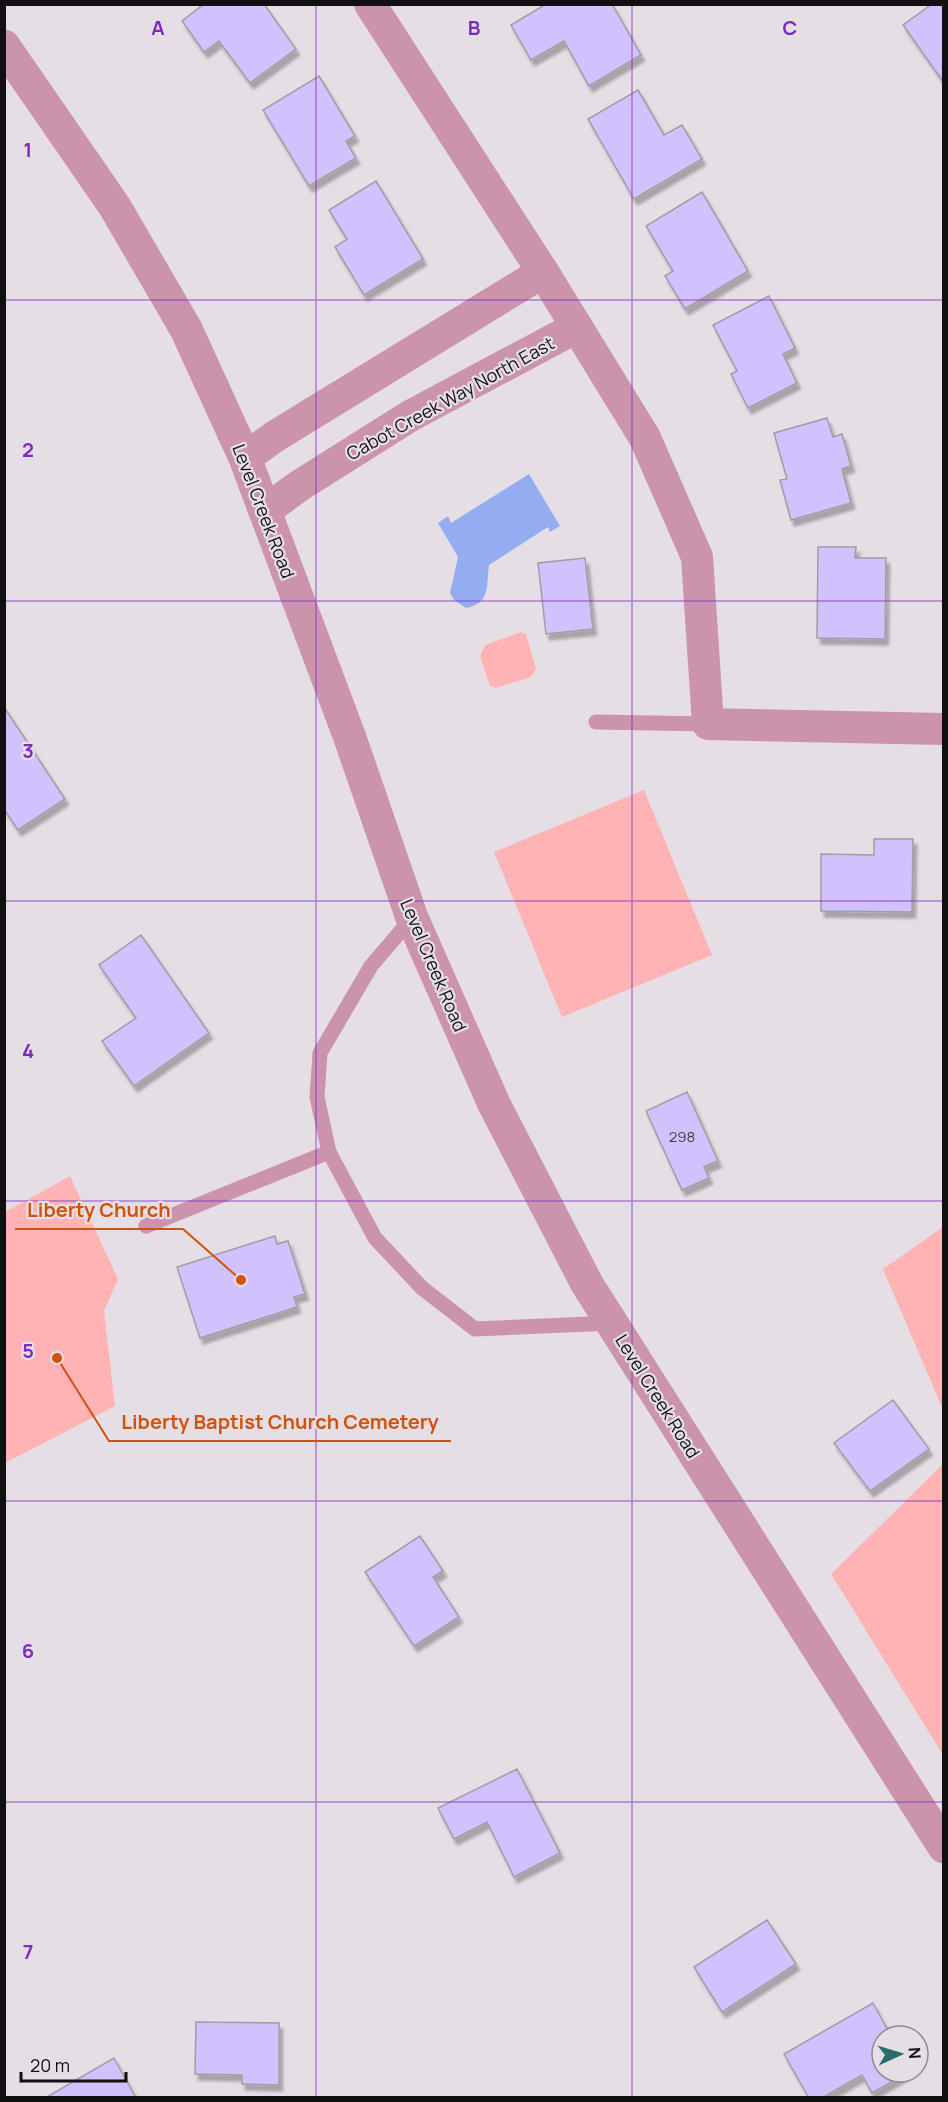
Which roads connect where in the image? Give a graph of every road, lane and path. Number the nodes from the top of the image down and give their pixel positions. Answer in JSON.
{"nodes":[{"id":1,"x":370,"y":4,"type":"edge"},
{"id":2,"x":4,"y":46,"type":"edge"},
{"id":3,"x":543,"y":272,"type":"junction"},
{"id":4,"x":577,"y":327,"type":"junction"},
{"id":5,"x":245,"y":458,"type":"junction"},
{"id":6,"x":265,"y":511,"type":"junction"},
{"id":7,"x":596,"y":722,"type":"dead end"},
{"id":8,"x":708,"y":724,"type":"junction"},
{"id":9,"x":944,"y":729,"type":"edge"},
{"id":10,"x":412,"y":918,"type":"junction"},
{"id":11,"x":329,"y":1152,"type":"junction"},
{"id":12,"x":146,"y":1226,"type":"dead end"},
{"id":13,"x":612,"y":1323,"type":"junction"},
{"id":14,"x":944,"y":1847,"type":"edge"}],
"edges":[{"from":1,"to":3,"type":"street"},
{"from":2,"to":5,"type":"street","name":"Level Creek Road"},
{"from":3,"to":4,"type":"street"},
{"from":3,"to":5,"type":"street"},
{"from":4,"to":6,"type":"street","name":"Cabot Creek Way North East"},
{"from":4,"to":8,"type":"street"},
{"from":5,"to":6,"type":"street","name":"Level Creek Road"},
{"from":6,"to":10,"type":"street","name":"Level Creek Road"},
{"from":7,"to":8,"type":"lane"},
{"from":8,"to":9,"type":"street"},
{"from":10,"to":11,"type":"lane"},
{"from":10,"to":13,"type":"street","name":"Level Creek Road"},
{"from":11,"to":12,"type":"lane"},
{"from":11,"to":13,"type":"lane"},
{"from":13,"to":14,"type":"street","name":"Level Creek Road"}]}
